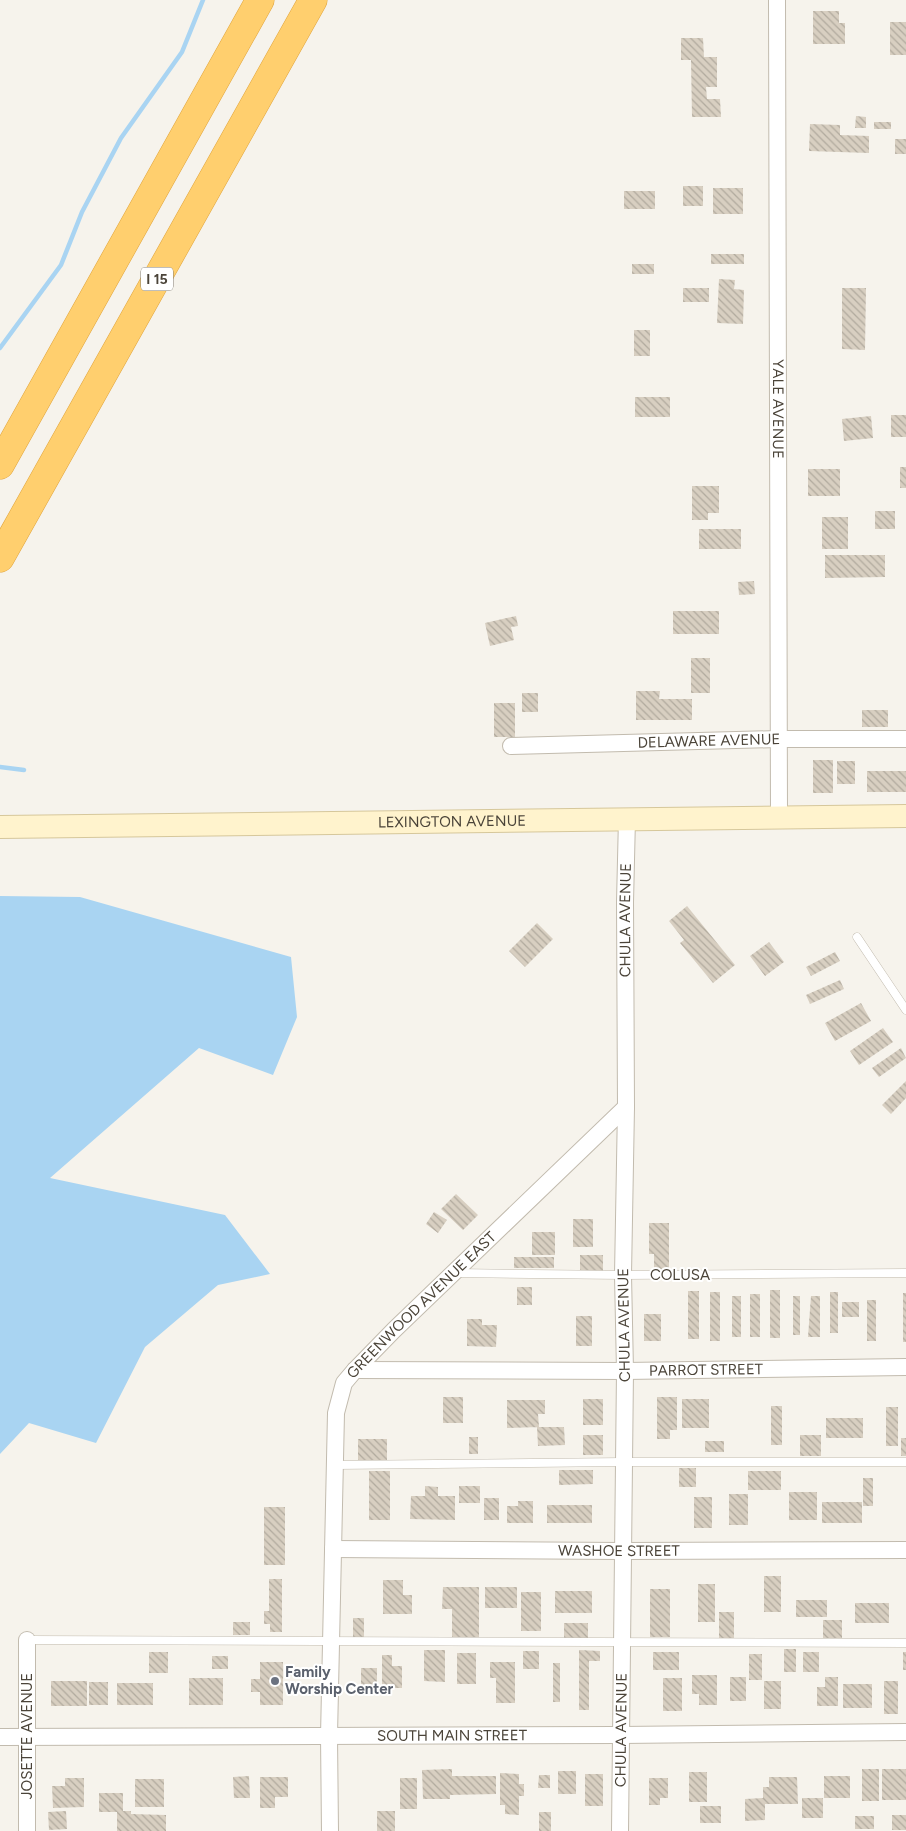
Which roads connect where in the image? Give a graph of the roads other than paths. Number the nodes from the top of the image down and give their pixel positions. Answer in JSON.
{"nodes":[{"id":1,"x":260,"y":0,"type":"edge"},
{"id":2,"x":313,"y":0,"type":"edge"},
{"id":3,"x":777,"y":0,"type":"edge"},
{"id":4,"x":0,"y":465,"type":"edge"},
{"id":5,"x":0,"y":558,"type":"edge"},
{"id":6,"x":777,"y":739,"type":"junction"},
{"id":7,"x":906,"y":739,"type":"edge"},
{"id":8,"x":511,"y":746,"type":"dead end"},
{"id":9,"x":906,"y":816,"type":"edge"},
{"id":10,"x":627,"y":818,"type":"junction"},
{"id":11,"x":778,"y":818,"type":"junction"},
{"id":12,"x":0,"y":827,"type":"edge"},
{"id":13,"x":857,"y":937,"type":"dead end"},
{"id":14,"x":906,"y":1010,"type":"edge"},
{"id":15,"x":626,"y":1107,"type":"junction"},
{"id":16,"x":453,"y":1273,"type":"junction"},
{"id":17,"x":906,"y":1273,"type":"edge"},
{"id":18,"x":623,"y":1276,"type":"junction"},
{"id":19,"x":906,"y":1367,"type":"edge"},
{"id":20,"x":355,"y":1370,"type":"junction"},
{"id":21,"x":625,"y":1371,"type":"junction"},
{"id":22,"x":623,"y":1462,"type":"junction"},
{"id":23,"x":906,"y":1462,"type":"edge"},
{"id":24,"x":335,"y":1465,"type":"junction"},
{"id":25,"x":333,"y":1549,"type":"junction"},
{"id":26,"x":906,"y":1550,"type":"edge"},
{"id":27,"x":622,"y":1551,"type":"junction"},
{"id":28,"x":27,"y":1640,"type":"joint"},
{"id":29,"x":331,"y":1642,"type":"junction"},
{"id":30,"x":622,"y":1643,"type":"junction"},
{"id":31,"x":906,"y":1643,"type":"edge"},
{"id":32,"x":906,"y":1732,"type":"edge"},
{"id":33,"x":621,"y":1735,"type":"junction"},
{"id":34,"x":328,"y":1736,"type":"junction"},
{"id":35,"x":0,"y":1737,"type":"edge"},
{"id":36,"x":28,"y":1737,"type":"junction"},
{"id":37,"x":27,"y":1831,"type":"edge"},
{"id":38,"x":330,"y":1831,"type":"edge"},
{"id":39,"x":620,"y":1831,"type":"edge"}],
"edges":[{"from":1,"to":4,"type":"highway"},
{"from":2,"to":5,"type":"highway","number":"I 15"},
{"from":3,"to":6,"type":"street","name":"YALE AVENUE"},
{"from":6,"to":7,"type":"street","name":"DELAWARE AVENUE"},
{"from":6,"to":8,"type":"street","name":"DELAWARE AVENUE"},
{"from":6,"to":11,"type":"street","name":"YALE AVENUE"},
{"from":9,"to":11,"type":"street","name":"LEXINGTON AVENUE"},
{"from":10,"to":11,"type":"street","name":"LEXINGTON AVENUE"},
{"from":10,"to":12,"type":"street","name":"LEXINGTON AVENUE"},
{"from":10,"to":15,"type":"street","name":"CHULA AVENUE"},
{"from":13,"to":14,"type":"lane"},
{"from":15,"to":16,"type":"street","name":"GREENWOOD AVENUE EAST"},
{"from":15,"to":18,"type":"street","name":"CHULA AVENUE"},
{"from":16,"to":18,"type":"lane","name":"COLUSA"},
{"from":16,"to":20,"type":"street","name":"GREENWOOD AVENUE EAST"},
{"from":17,"to":18,"type":"lane","name":"COLUSA"},
{"from":18,"to":21,"type":"street","name":"CHULA AVENUE"},
{"from":19,"to":21,"type":"street","name":"PARROT STREET"},
{"from":20,"to":21,"type":"street","name":"PARROT STREET"},
{"from":20,"to":24,"type":"street","name":"GREENWOOD AVENUE EAST"},
{"from":21,"to":22,"type":"street","name":"CHULA AVENUE"},
{"from":22,"to":23,"type":"lane"},
{"from":22,"to":24,"type":"lane"},
{"from":22,"to":27,"type":"street","name":"CHULA AVENUE"},
{"from":24,"to":25,"type":"street","name":"GREENWOOD AVENUE EAST"},
{"from":25,"to":27,"type":"street","name":"WASHOE STREET"},
{"from":25,"to":29,"type":"street","name":"GREENWOOD AVENUE EAST"},
{"from":26,"to":27,"type":"street","name":"WASHOE STREET"},
{"from":27,"to":30,"type":"street","name":"CHULA AVENUE"},
{"from":28,"to":29,"type":"lane"},
{"from":28,"to":36,"type":"street","name":"JOSETTE AVENUE"},
{"from":29,"to":30,"type":"lane"},
{"from":29,"to":34,"type":"street","name":"GREENWOOD AVENUE EAST"},
{"from":30,"to":31,"type":"lane"},
{"from":30,"to":33,"type":"street","name":"CHULA AVENUE"},
{"from":32,"to":33,"type":"street","name":"SOUTH MAIN STREET"},
{"from":33,"to":34,"type":"street","name":"SOUTH MAIN STREET"},
{"from":33,"to":39,"type":"street","name":"CHULA AVENUE"},
{"from":34,"to":36,"type":"street","name":"SOUTH MAIN STREET"},
{"from":34,"to":38,"type":"street","name":"GREENWOOD AVENUE EAST"},
{"from":35,"to":36,"type":"street","name":"SOUTH MAIN STREET"},
{"from":36,"to":37,"type":"street","name":"JOSETTE AVENUE"}]}
